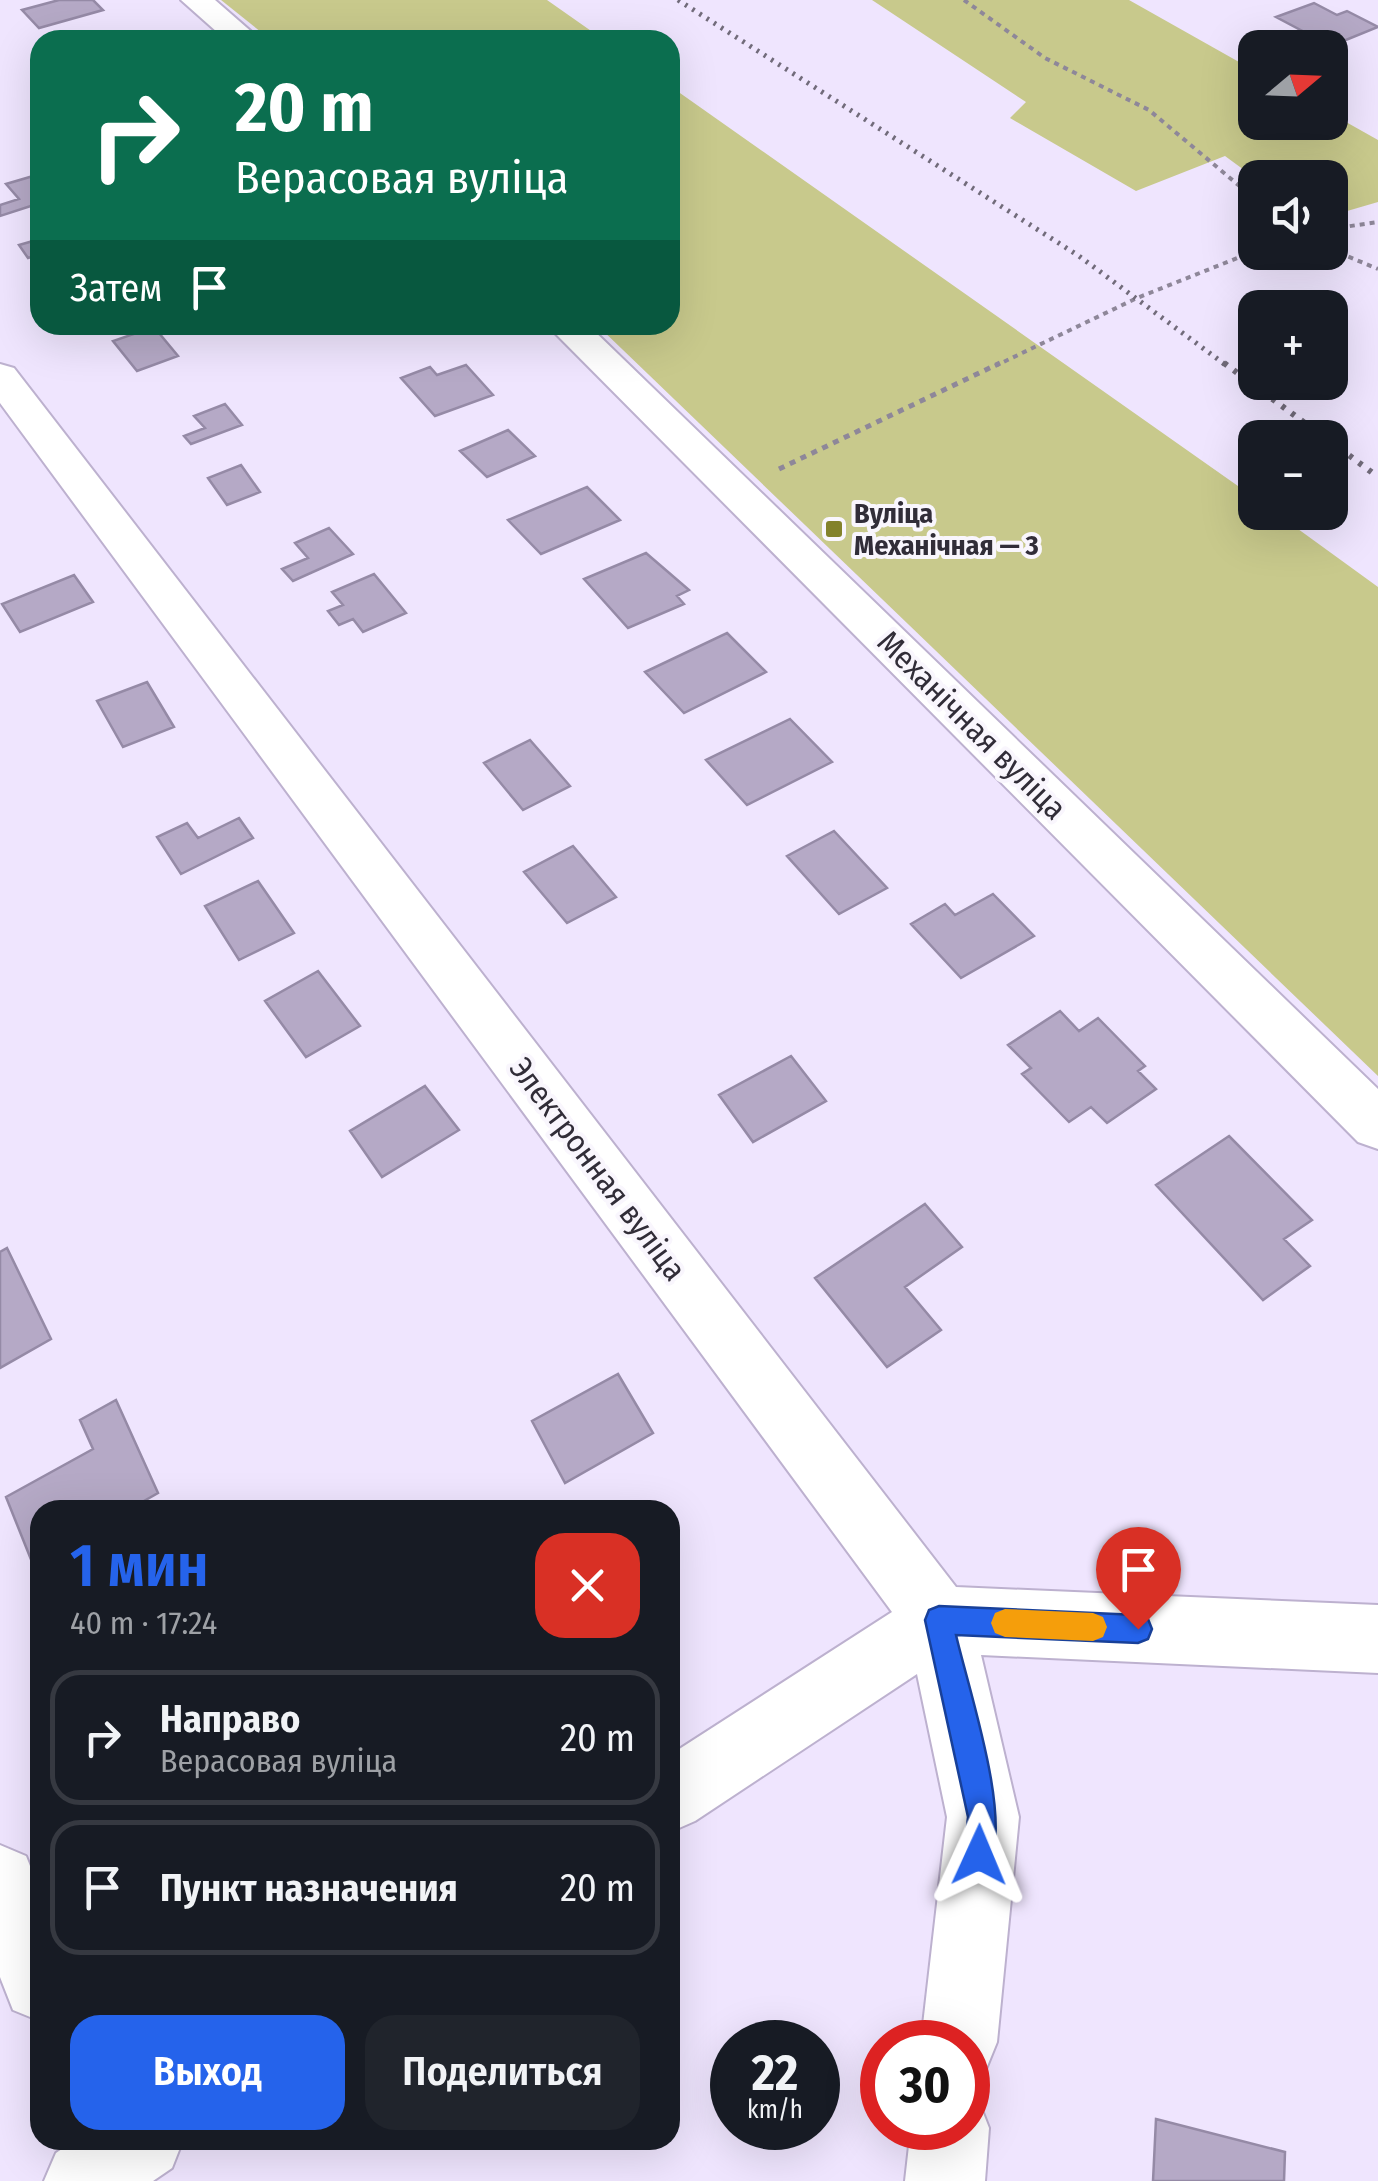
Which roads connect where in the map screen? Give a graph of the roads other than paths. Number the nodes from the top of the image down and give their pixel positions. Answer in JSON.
{"nodes":[{"id":1,"x":196,"y":0,"type":"edge"},
{"id":2,"x":234,"y":30,"type":"edge"},
{"id":3,"x":576,"y":335,"type":"edge"},
{"id":4,"x":0,"y":376,"type":"edge"},
{"id":5,"x":1378,"y":1125,"type":"edge"},
{"id":6,"x":939,"y":1620,"type":"junction"},
{"id":7,"x":1378,"y":1639,"type":"edge"},
{"id":8,"x":680,"y":1789,"type":"edge"},
{"id":9,"x":0,"y":1882,"type":"edge"},
{"id":10,"x":30,"y":1958,"type":"edge"},
{"id":11,"x":961,"y":2020,"type":"edge"},
{"id":12,"x":948,"y":2150,"type":"edge"},
{"id":13,"x":945,"y":2181,"type":"edge"}],
"edges":[{"from":1,"to":2,"type":"street"},
{"from":3,"to":5,"type":"street","name":"Механічная вуліца"},
{"from":4,"to":6,"type":"street","name":"Электронная вуліца"},
{"from":6,"to":7,"type":"street"},
{"from":6,"to":8,"type":"street"},
{"from":6,"to":11,"type":"street","name":"Электронная вуліца"},
{"from":9,"to":10,"type":"street"},
{"from":12,"to":13,"type":"street"}]}
